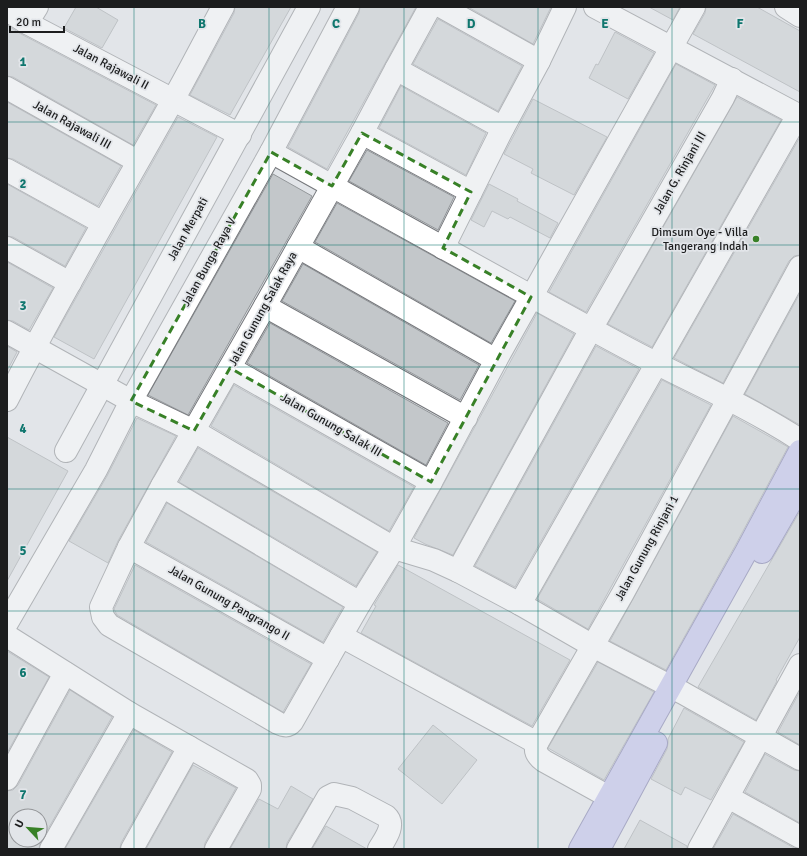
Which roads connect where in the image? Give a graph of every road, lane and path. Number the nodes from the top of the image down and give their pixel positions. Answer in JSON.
{"nodes":[{"id":1,"x":223,"y":7,"type":"edge"},
{"id":2,"x":309,"y":7,"type":"edge"},
{"id":3,"x":348,"y":7,"type":"edge"},
{"id":4,"x":430,"y":7,"type":"edge"},
{"id":5,"x":442,"y":7,"type":"edge"},
{"id":6,"x":565,"y":7,"type":"edge"},
{"id":7,"x":595,"y":7,"type":"edge"},
{"id":8,"x":694,"y":7,"type":"edge"},
{"id":9,"x":786,"y":7,"type":"edge"},
{"id":10,"x":7,"y":10,"type":"edge"},
{"id":11,"x":32,"y":15,"type":"edge"},
{"id":12,"x":800,"y":16,"type":"edge"},
{"id":13,"x":671,"y":47,"type":"junction"},
{"id":14,"x":539,"y":60,"type":"junction"},
{"id":15,"x":396,"y":69,"type":"junction"},
{"id":16,"x":732,"y":79,"type":"junction"},
{"id":17,"x":7,"y":88,"type":"edge"},
{"id":18,"x":173,"y":100,"type":"junction"},
{"id":19,"x":799,"y":116,"type":"edge"},
{"id":20,"x":503,"y":128,"type":"junction"},
{"id":21,"x":362,"y":133,"type":"junction"},
{"id":22,"x":240,"y":135,"type":"junction"},
{"id":23,"x":271,"y":152,"type":"junction"},
{"id":24,"x":137,"y":161,"type":"junction"},
{"id":25,"x":7,"y":170,"type":"edge"},
{"id":26,"x":332,"y":186,"type":"junction"},
{"id":27,"x":471,"y":192,"type":"junction"},
{"id":28,"x":103,"y":223,"type":"junction"},
{"id":29,"x":298,"y":247,"type":"junction"},
{"id":30,"x":7,"y":248,"type":"edge"},
{"id":31,"x":443,"y":248,"type":"junction"},
{"id":32,"x":800,"y":267,"type":"edge"},
{"id":33,"x":70,"y":283,"type":"junction"},
{"id":34,"x":531,"y":297,"type":"junction"},
{"id":35,"x":265,"y":306,"type":"junction"},
{"id":36,"x":591,"y":329,"type":"junction"},
{"id":37,"x":7,"y":332,"type":"edge"},
{"id":38,"x":34,"y":347,"type":"junction"},
{"id":39,"x":496,"y":360,"type":"junction"},
{"id":40,"x":657,"y":364,"type":"junction"},
{"id":41,"x":230,"y":368,"type":"junction"},
{"id":42,"x":102,"y":385,"type":"junction"},
{"id":43,"x":728,"y":398,"type":"junction"},
{"id":44,"x":7,"y":400,"type":"edge"},
{"id":45,"x":131,"y":402,"type":"junction"},
{"id":46,"x":466,"y":418,"type":"junction"},
{"id":47,"x":194,"y":432,"type":"junction"},
{"id":48,"x":800,"y":440,"type":"edge"},
{"id":49,"x":66,"y":451,"type":"dead end"},
{"id":50,"x":800,"y":451,"type":"edge"},
{"id":51,"x":431,"y":482,"type":"junction"},
{"id":52,"x":162,"y":486,"type":"junction"},
{"id":53,"x":800,"y":486,"type":"edge"},
{"id":54,"x":130,"y":547,"type":"junction"},
{"id":55,"x":394,"y":548,"type":"junction"},
{"id":56,"x":458,"y":571,"type":"junction"},
{"id":57,"x":360,"y":603,"type":"junction"},
{"id":58,"x":520,"y":604,"type":"junction"},
{"id":59,"x":7,"y":623,"type":"edge"},
{"id":60,"x":7,"y":636,"type":"edge"},
{"id":61,"x":341,"y":636,"type":"junction"},
{"id":62,"x":593,"y":646,"type":"junction"},
{"id":63,"x":328,"y":659,"type":"junction"},
{"id":64,"x":65,"y":673,"type":"junction"},
{"id":65,"x":797,"y":678,"type":"edge"},
{"id":66,"x":677,"y":690,"type":"junction"},
{"id":67,"x":129,"y":713,"type":"junction"},
{"id":68,"x":761,"y":737,"type":"junction"},
{"id":69,"x":537,"y":743,"type":"junction"},
{"id":70,"x":188,"y":748,"type":"junction"},
{"id":71,"x":800,"y":759,"type":"edge"},
{"id":72,"x":7,"y":779,"type":"edge"},
{"id":73,"x":609,"y":797,"type":"junction"},
{"id":74,"x":728,"y":797,"type":"junction"},
{"id":75,"x":800,"y":838,"type":"edge"},
{"id":76,"x":51,"y":849,"type":"edge"},
{"id":77,"x":132,"y":849,"type":"edge"},
{"id":78,"x":216,"y":849,"type":"edge"},
{"id":79,"x":298,"y":849,"type":"edge"},
{"id":80,"x":379,"y":849,"type":"edge"},
{"id":81,"x":580,"y":849,"type":"edge"},
{"id":82,"x":599,"y":849,"type":"edge"},
{"id":83,"x":699,"y":849,"type":"edge"}],
"edges":[{"from":1,"to":18,"type":"street"},
{"from":2,"to":22,"type":"street","name":"Jalan Merpati"},
{"from":3,"to":23,"type":"street","name":"Jalan Bunga Raya V"},
{"from":4,"to":15,"type":"street","name":"Jalan Gunung Salak Raya"},
{"from":5,"to":14,"type":"street"},
{"from":6,"to":14,"type":"street"},
{"from":7,"to":13,"type":"street"},
{"from":8,"to":13,"type":"street"},
{"from":9,"to":12,"type":"street"},
{"from":10,"to":11,"type":"street","name":"Jalan Rajawali II"},
{"from":11,"to":18,"type":"street","name":"Jalan Rajawali II"},
{"from":13,"to":16,"type":"street"},
{"from":13,"to":34,"type":"street"},
{"from":14,"to":20,"type":"street"},
{"from":15,"to":20,"type":"street"},
{"from":15,"to":21,"type":"street","name":"Jalan Gunung Salak Raya"},
{"from":16,"to":19,"type":"street"},
{"from":16,"to":36,"type":"street","name":"Jalan G. Rinjani III"},
{"from":17,"to":24,"type":"street","name":"Jalan Rajawali III"},
{"from":18,"to":22,"type":"street","name":"Jalan Rajawali II"},
{"from":18,"to":24,"type":"street"},
{"from":19,"to":40,"type":"street"},
{"from":20,"to":27,"type":"street"},
{"from":21,"to":26,"type":"street","name":"Jalan Gunung Salak Raya"},
{"from":21,"to":27,"type":"street"},
{"from":22,"to":42,"type":"street","name":"Jalan Merpati"},
{"from":23,"to":26,"type":"street"},
{"from":23,"to":45,"type":"street","name":"Jalan Bunga Raya V"},
{"from":24,"to":28,"type":"street"},
{"from":25,"to":28,"type":"street"},
{"from":26,"to":29,"type":"street","name":"Jalan Gunung Salak Raya"},
{"from":26,"to":31,"type":"street"},
{"from":27,"to":31,"type":"street"},
{"from":28,"to":33,"type":"street"},
{"from":29,"to":35,"type":"street","name":"Jalan Gunung Salak Raya"},
{"from":29,"to":39,"type":"street"},
{"from":30,"to":33,"type":"street"},
{"from":31,"to":34,"type":"street"},
{"from":32,"to":43,"type":"street","name":"Jalan Gunung Rinjani 1"},
{"from":33,"to":38,"type":"street"},
{"from":34,"to":36,"type":"street"},
{"from":34,"to":39,"type":"street"},
{"from":35,"to":41,"type":"street","name":"Jalan Gunung Salak Raya"},
{"from":35,"to":46,"type":"street"},
{"from":36,"to":40,"type":"street"},
{"from":36,"to":56,"type":"street","name":"Jalan G. Rinjani III"},
{"from":37,"to":38,"type":"street"},
{"from":38,"to":42,"type":"street"},
{"from":38,"to":44,"type":"street"},
{"from":39,"to":46,"type":"street"},
{"from":40,"to":43,"type":"street"},
{"from":40,"to":58,"type":"street"},
{"from":41,"to":47,"type":"street","name":"Jalan Gunung Salak Raya"},
{"from":41,"to":51,"type":"street","name":"Jalan Gunung Salak III"},
{"from":42,"to":45,"type":"street"},
{"from":42,"to":49,"type":"street","name":"Jalan Merpati"},
{"from":43,"to":48,"type":"street"},
{"from":43,"to":62,"type":"street","name":"Jalan Gunung Rinjani 1"},
{"from":45,"to":47,"type":"street"},
{"from":45,"to":59,"type":"street","name":"Jalan Bunga Raya V"},
{"from":46,"to":51,"type":"street"},
{"from":47,"to":52,"type":"street","name":"Jalan Gunung Salak Raya"},
{"from":47,"to":55,"type":"street"},
{"from":50,"to":66,"type":"main road"},
{"from":51,"to":55,"type":"street"},
{"from":52,"to":54,"type":"street","name":"Jalan Gunung Salak Raya"},
{"from":52,"to":57,"type":"street"},
{"from":53,"to":66,"type":"main road"},
{"from":54,"to":63,"type":"street","name":"Jalan Gunung Pangrango II"},
{"from":54,"to":63,"type":"street","name":"Jalan Gunung Salak Raya"},
{"from":55,"to":56,"type":"street"},
{"from":55,"to":57,"type":"street"},
{"from":56,"to":58,"type":"street"},
{"from":57,"to":61,"type":"street"},
{"from":58,"to":62,"type":"street"},
{"from":60,"to":64,"type":"street"},
{"from":61,"to":63,"type":"street"},
{"from":61,"to":69,"type":"street"},
{"from":62,"to":66,"type":"street"},
{"from":62,"to":69,"type":"street","name":"Jalan Gunung Rinjani 1"},
{"from":64,"to":67,"type":"street"},
{"from":64,"to":72,"type":"street"},
{"from":65,"to":68,"type":"street"},
{"from":66,"to":68,"type":"street"},
{"from":66,"to":73,"type":"main road"},
{"from":66,"to":82,"type":"main road"},
{"from":67,"to":70,"type":"street"},
{"from":67,"to":76,"type":"street"},
{"from":68,"to":71,"type":"street"},
{"from":68,"to":74,"type":"street"},
{"from":69,"to":73,"type":"street"},
{"from":70,"to":77,"type":"street"},
{"from":70,"to":78,"type":"street"},
{"from":73,"to":81,"type":"main road"},
{"from":74,"to":75,"type":"street"},
{"from":74,"to":83,"type":"street"},
{"from":79,"to":80,"type":"street"}]}
